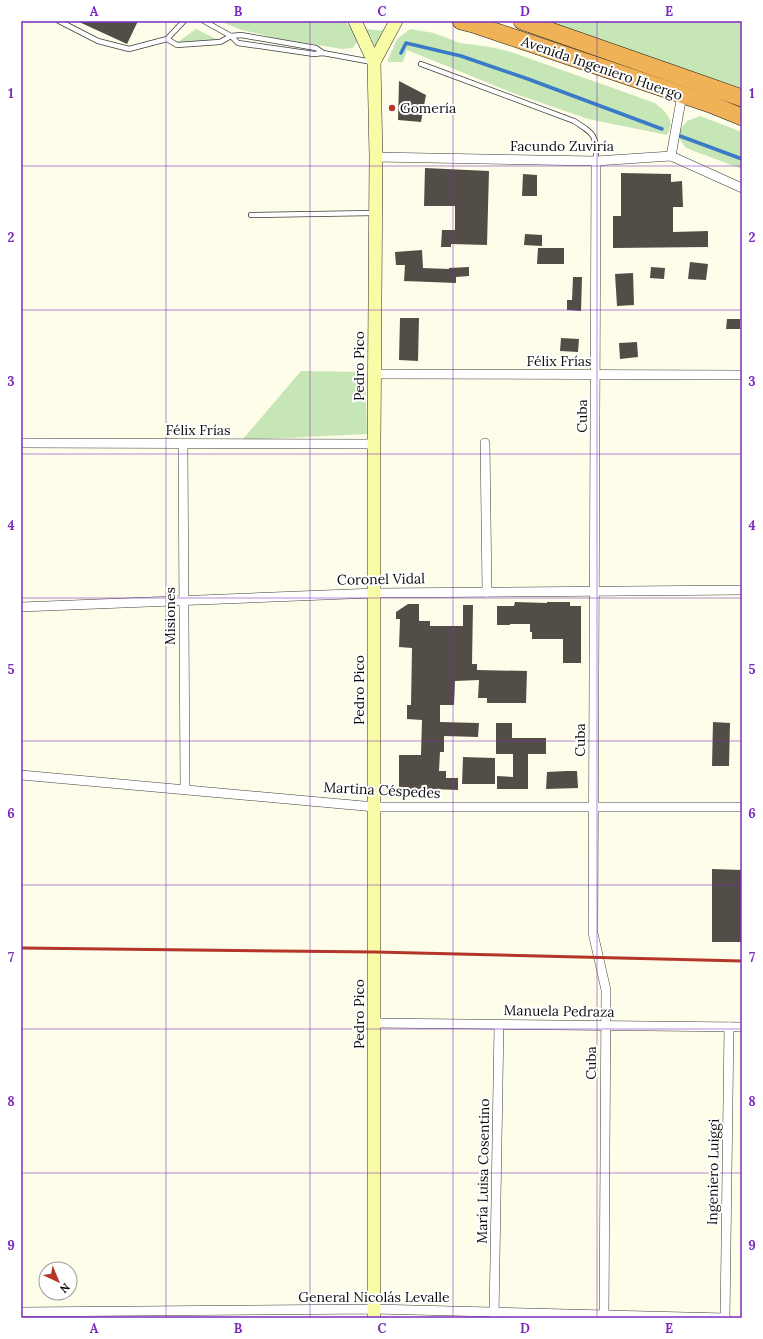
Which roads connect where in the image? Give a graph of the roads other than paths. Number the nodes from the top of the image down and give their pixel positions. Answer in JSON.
{"nodes":[{"id":1,"x":59,"y":21,"type":"edge"},
{"id":2,"x":184,"y":21,"type":"edge"},
{"id":3,"x":204,"y":21,"type":"edge"},
{"id":4,"x":355,"y":21,"type":"edge"},
{"id":5,"x":396,"y":21,"type":"edge"},
{"id":6,"x":461,"y":21,"type":"edge"},
{"id":7,"x":522,"y":21,"type":"edge"},
{"id":8,"x":231,"y":36,"type":"junction"},
{"id":9,"x":166,"y":39,"type":"junction"},
{"id":10,"x":323,"y":53,"type":"junction"},
{"id":11,"x":374,"y":62,"type":"junction"},
{"id":12,"x":421,"y":64,"type":"dead end"},
{"id":13,"x":682,"y":95,"type":"junction"},
{"id":14,"x":742,"y":98,"type":"edge"},
{"id":15,"x":742,"y":117,"type":"edge"},
{"id":16,"x":671,"y":156,"type":"junction"},
{"id":17,"x":376,"y":157,"type":"junction"},
{"id":18,"x":596,"y":161,"type":"junction"},
{"id":19,"x":742,"y":188,"type":"edge"},
{"id":20,"x":376,"y":213,"type":"junction"},
{"id":21,"x":252,"y":215,"type":"dead end"},
{"id":22,"x":375,"y":374,"type":"junction"},
{"id":23,"x":596,"y":375,"type":"junction"},
{"id":24,"x":742,"y":375,"type":"edge"},
{"id":25,"x":21,"y":443,"type":"edge"},
{"id":26,"x":485,"y":443,"type":"dead end"},
{"id":27,"x":182,"y":444,"type":"junction"},
{"id":28,"x":374,"y":444,"type":"junction"},
{"id":29,"x":742,"y":590,"type":"edge"},
{"id":30,"x":595,"y":591,"type":"junction"},
{"id":31,"x":487,"y":592,"type":"junction"},
{"id":32,"x":375,"y":593,"type":"junction"},
{"id":33,"x":184,"y":601,"type":"junction"},
{"id":34,"x":21,"y":607,"type":"edge"},
{"id":35,"x":21,"y":775,"type":"edge"},
{"id":36,"x":185,"y":789,"type":"junction"},
{"id":37,"x":375,"y":807,"type":"junction"},
{"id":38,"x":593,"y":807,"type":"junction"},
{"id":39,"x":742,"y":807,"type":"edge"},
{"id":40,"x":375,"y":1023,"type":"junction"},
{"id":41,"x":499,"y":1025,"type":"junction"},
{"id":42,"x":605,"y":1026,"type":"junction"},
{"id":43,"x":729,"y":1027,"type":"junction"},
{"id":44,"x":742,"y":1027,"type":"edge"},
{"id":45,"x":21,"y":1312,"type":"edge"},
{"id":46,"x":299,"y":1314,"type":"edge"},
{"id":47,"x":374,"y":1314,"type":"edge"},
{"id":48,"x":139,"y":1315,"type":"edge"},
{"id":49,"x":494,"y":1315,"type":"edge"},
{"id":50,"x":604,"y":1316,"type":"edge"},
{"id":51,"x":726,"y":1318,"type":"edge"}],
"edges":[{"from":1,"to":9,"type":"lane"},
{"from":2,"to":9,"type":"lane"},
{"from":3,"to":8,"type":"lane"},
{"from":4,"to":11,"type":"street","name":"Pedro Pico"},
{"from":5,"to":11,"type":"street","name":"Pedro Pico"},
{"from":6,"to":13,"type":"highway","name":"Avenida Ingeniero Huergo"},
{"from":7,"to":14,"type":"highway","name":"Avenida Ingeniero Huergo"},
{"from":8,"to":9,"type":"lane"},
{"from":8,"to":10,"type":"lane"},
{"from":8,"to":10,"type":"lane"},
{"from":10,"to":11,"type":"lane"},
{"from":11,"to":17,"type":"street","name":"Pedro Pico"},
{"from":12,"to":18,"type":"lane"},
{"from":13,"to":15,"type":"highway","name":"Avenida Ingeniero Huergo"},
{"from":13,"to":16,"type":"street"},
{"from":16,"to":18,"type":"street","name":"Facundo Zuviría"},
{"from":16,"to":19,"type":"street","name":"Facundo Zuviría"},
{"from":17,"to":18,"type":"street","name":"Facundo Zuviría"},
{"from":17,"to":20,"type":"street","name":"Pedro Pico"},
{"from":18,"to":23,"type":"street","name":"Cuba"},
{"from":20,"to":21,"type":"lane"},
{"from":20,"to":22,"type":"street","name":"Pedro Pico"},
{"from":22,"to":23,"type":"street","name":"Félix Frías"},
{"from":22,"to":28,"type":"street","name":"Pedro Pico"},
{"from":23,"to":24,"type":"street","name":"Félix Frías"},
{"from":23,"to":30,"type":"street","name":"Cuba"},
{"from":25,"to":27,"type":"street","name":"Félix Frías"},
{"from":26,"to":31,"type":"street"},
{"from":27,"to":28,"type":"street","name":"Félix Frías"},
{"from":27,"to":33,"type":"street","name":"Misiones"},
{"from":28,"to":32,"type":"street","name":"Pedro Pico"},
{"from":29,"to":30,"type":"street","name":"Coronel Vidal"},
{"from":30,"to":31,"type":"street","name":"Coronel Vidal"},
{"from":30,"to":38,"type":"street","name":"Cuba"},
{"from":31,"to":32,"type":"street","name":"Coronel Vidal"},
{"from":32,"to":33,"type":"street","name":"Coronel Vidal"},
{"from":32,"to":37,"type":"street","name":"Pedro Pico"},
{"from":33,"to":34,"type":"street","name":"Coronel Vidal"},
{"from":33,"to":36,"type":"street","name":"Misiones"},
{"from":35,"to":36,"type":"street","name":"Martina Céspedes"},
{"from":36,"to":37,"type":"street","name":"Martina Céspedes"},
{"from":37,"to":38,"type":"street","name":"Martina Céspedes"},
{"from":37,"to":40,"type":"street","name":"Pedro Pico"},
{"from":38,"to":39,"type":"street","name":"Martina Céspedes"},
{"from":38,"to":42,"type":"street","name":"Cuba"},
{"from":40,"to":41,"type":"street","name":"Manuela Pedraza"},
{"from":40,"to":47,"type":"street","name":"Pedro Pico"},
{"from":41,"to":42,"type":"street","name":"Manuela Pedraza"},
{"from":41,"to":49,"type":"street","name":"María Luisa Cosentino"},
{"from":42,"to":43,"type":"street","name":"Manuela Pedraza"},
{"from":42,"to":50,"type":"street","name":"Cuba"},
{"from":43,"to":44,"type":"street","name":"Manuela Pedraza"},
{"from":43,"to":51,"type":"street","name":"Ingeniero Luiggi"},
{"from":45,"to":48,"type":"street","name":"General Nicolás Levalle"},
{"from":46,"to":47,"type":"street","name":"General Nicolás Levalle"},
{"from":46,"to":48,"type":"street","name":"General Nicolás Levalle"},
{"from":47,"to":49,"type":"street","name":"General Nicolás Levalle"},
{"from":49,"to":50,"type":"street","name":"General Nicolás Levalle"},
{"from":50,"to":51,"type":"street","name":"General Nicolás Levalle"}]}
